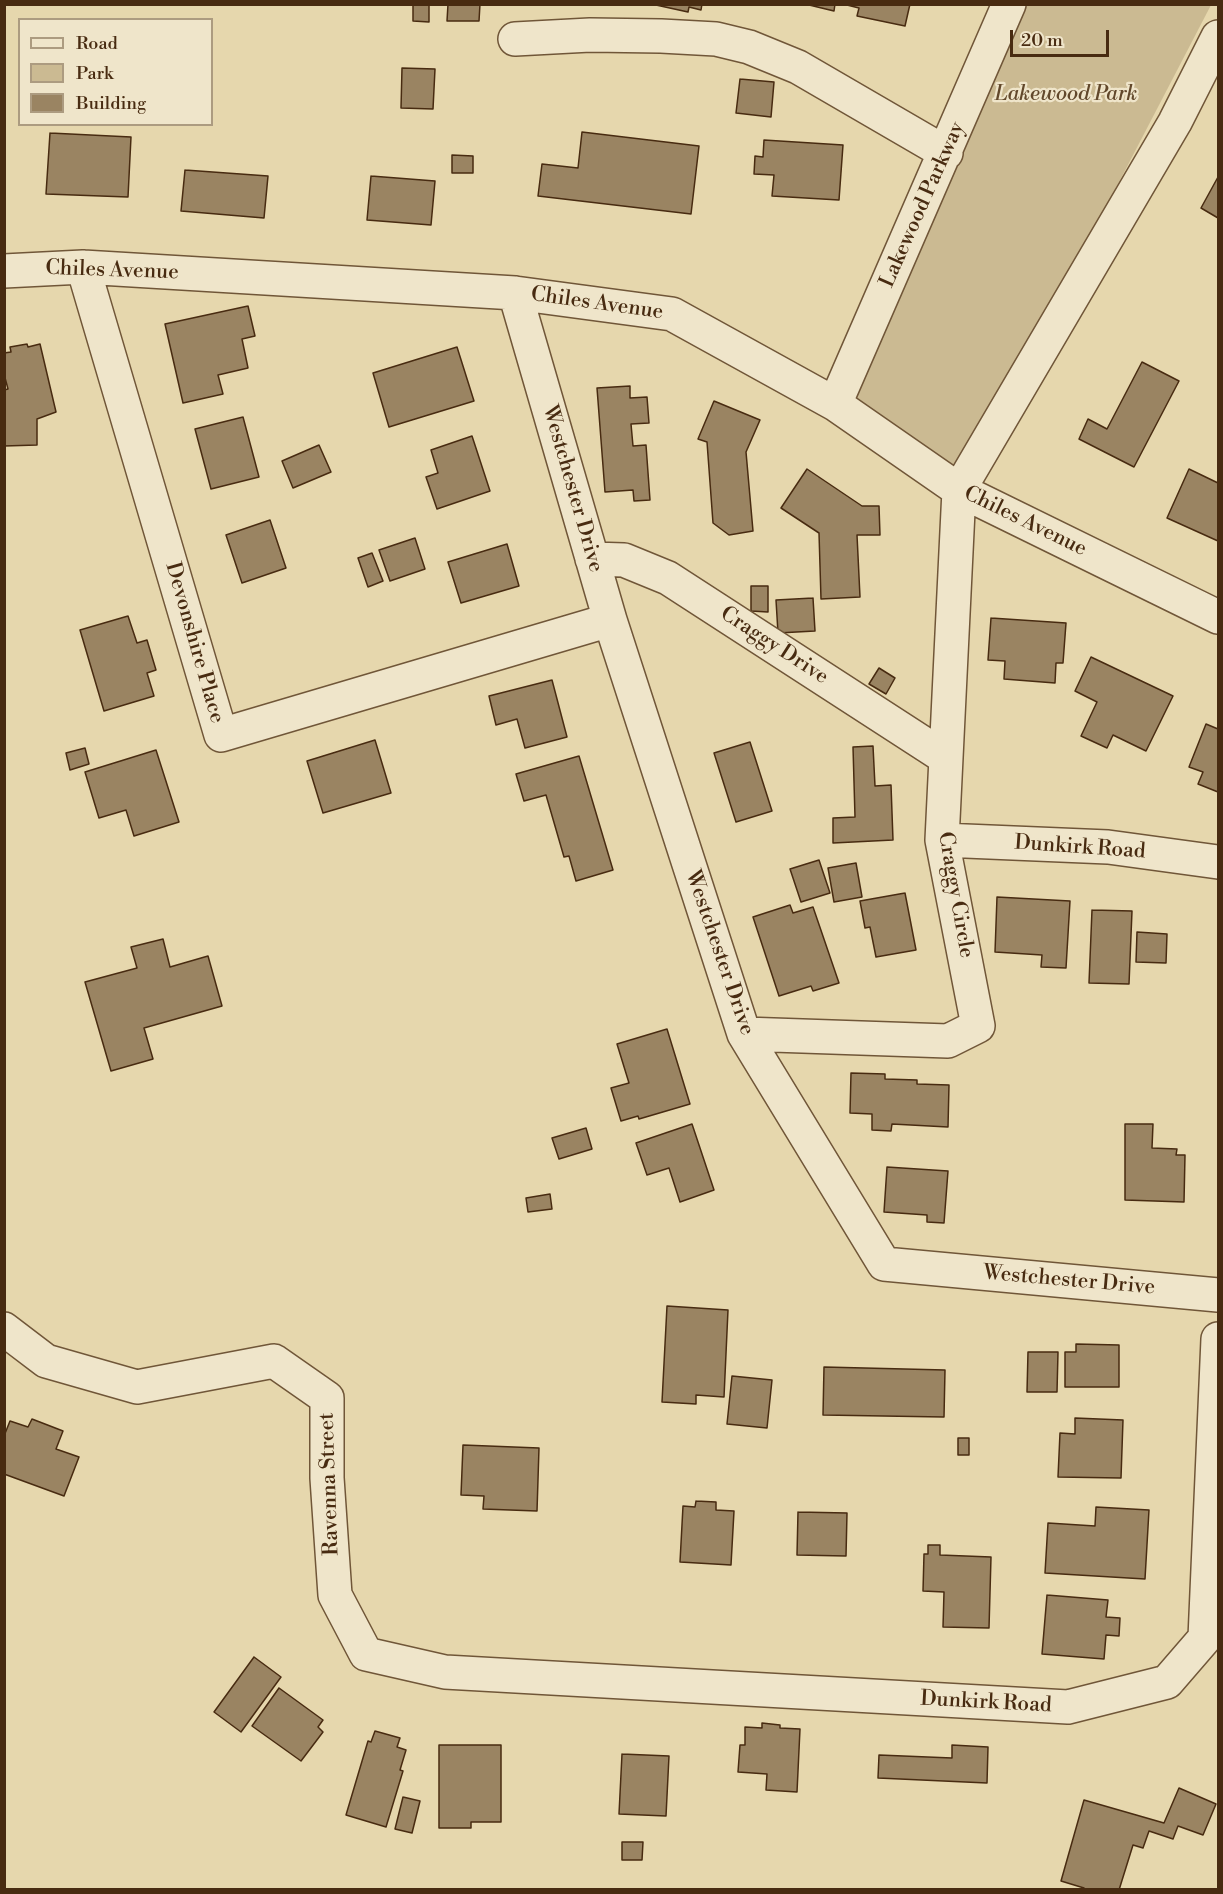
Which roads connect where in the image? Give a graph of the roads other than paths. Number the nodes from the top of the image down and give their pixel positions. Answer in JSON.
{"nodes":[{"id":1,"x":1009,"y":4,"type":"edge"},
{"id":2,"x":1218,"y":37,"type":"edge"},
{"id":3,"x":515,"y":39,"type":"dead end"},
{"id":4,"x":946,"y":153,"type":"junction"},
{"id":5,"x":83,"y":267,"type":"junction"},
{"id":6,"x":4,"y":270,"type":"edge"},
{"id":7,"x":515,"y":293,"type":"junction"},
{"id":8,"x":835,"y":404,"type":"junction"},
{"id":9,"x":959,"y":490,"type":"junction"},
{"id":10,"x":592,"y":560,"type":"junction"},
{"id":11,"x":1218,"y":617,"type":"edge"},
{"id":12,"x":610,"y":620,"type":"junction"},
{"id":13,"x":946,"y":758,"type":"junction"},
{"id":14,"x":942,"y":840,"type":"junction"},
{"id":15,"x":1218,"y":862,"type":"edge"},
{"id":16,"x":744,"y":1034,"type":"junction"},
{"id":17,"x":1218,"y":1295,"type":"edge"},
{"id":18,"x":4,"y":1329,"type":"edge"},
{"id":19,"x":1218,"y":1339,"type":"edge"},
{"id":20,"x":445,"y":1672,"type":"joint"}],
"edges":[{"from":1,"to":4,"type":"street","name":"Lakewood Parkway"},
{"from":2,"to":9,"type":"street"},
{"from":3,"to":4,"type":"street"},
{"from":4,"to":8,"type":"street","name":"Lakewood Parkway"},
{"from":5,"to":6,"type":"street","name":"Chiles Avenue"},
{"from":5,"to":7,"type":"street","name":"Chiles Avenue"},
{"from":5,"to":12,"type":"street","name":"Devonshire Place"},
{"from":7,"to":8,"type":"street","name":"Chiles Avenue"},
{"from":7,"to":10,"type":"street","name":"Westchester Drive"},
{"from":8,"to":9,"type":"street","name":"Chiles Avenue"},
{"from":9,"to":11,"type":"street","name":"Chiles Avenue"},
{"from":9,"to":13,"type":"street","name":"Craggy Circle"},
{"from":10,"to":12,"type":"street","name":"Westchester Drive"},
{"from":10,"to":13,"type":"street","name":"Craggy Drive"},
{"from":12,"to":16,"type":"street","name":"Westchester Drive"},
{"from":13,"to":14,"type":"street","name":"Craggy Circle"},
{"from":14,"to":15,"type":"street","name":"Dunkirk Road"},
{"from":14,"to":16,"type":"street","name":"Craggy Circle"},
{"from":16,"to":17,"type":"street","name":"Westchester Drive"},
{"from":18,"to":20,"type":"street","name":"Ravenna Street"},
{"from":19,"to":20,"type":"street","name":"Dunkirk Road"}]}
